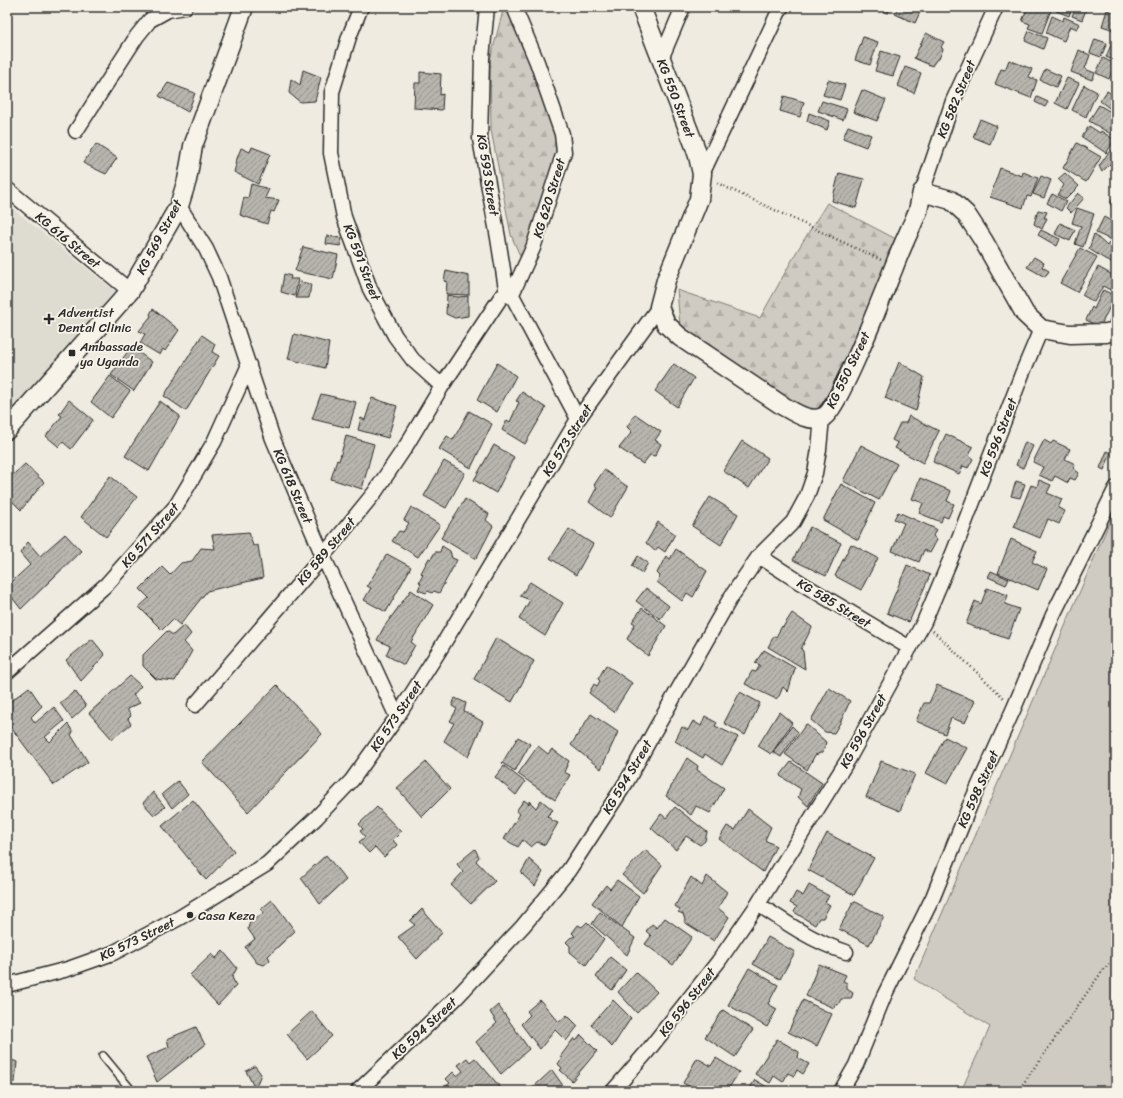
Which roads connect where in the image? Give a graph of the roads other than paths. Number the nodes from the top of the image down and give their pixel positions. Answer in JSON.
{"nodes":[{"id":1,"x":185,"y":7,"type":"edge"},
{"id":2,"x":244,"y":7,"type":"edge"},
{"id":3,"x":362,"y":7,"type":"edge"},
{"id":4,"x":487,"y":7,"type":"edge"},
{"id":5,"x":514,"y":7,"type":"edge"},
{"id":6,"x":641,"y":7,"type":"edge"},
{"id":7,"x":683,"y":7,"type":"edge"},
{"id":8,"x":781,"y":7,"type":"edge"},
{"id":9,"x":996,"y":7,"type":"edge"},
{"id":10,"x":661,"y":59,"type":"junction"},
{"id":11,"x":76,"y":131,"type":"dead end"},
{"id":12,"x":702,"y":174,"type":"junction"},
{"id":13,"x":7,"y":189,"type":"edge"},
{"id":14,"x":922,"y":192,"type":"junction"},
{"id":15,"x":179,"y":206,"type":"junction"},
{"id":16,"x":130,"y":291,"type":"junction"},
{"id":17,"x":509,"y":295,"type":"junction"},
{"id":18,"x":659,"y":307,"type":"junction"},
{"id":19,"x":1041,"y":329,"type":"junction"},
{"id":20,"x":1113,"y":334,"type":"edge"},
{"id":21,"x":249,"y":365,"type":"junction"},
{"id":22,"x":442,"y":386,"type":"junction"},
{"id":23,"x":822,"y":418,"type":"junction"},
{"id":24,"x":578,"y":419,"type":"junction"},
{"id":25,"x":7,"y":430,"type":"edge"},
{"id":26,"x":1116,"y":488,"type":"edge"},
{"id":27,"x":324,"y":556,"type":"junction"},
{"id":28,"x":759,"y":556,"type":"junction"},
{"id":29,"x":910,"y":648,"type":"junction"},
{"id":30,"x":7,"y":672,"type":"edge"},
{"id":31,"x":195,"y":705,"type":"dead end"},
{"id":32,"x":397,"y":717,"type":"junction"},
{"id":33,"x":758,"y":904,"type":"junction"},
{"id":34,"x":846,"y":952,"type":"dead end"},
{"id":35,"x":7,"y":985,"type":"edge"},
{"id":36,"x":103,"y":1056,"type":"dead end"},
{"id":37,"x":132,"y":1091,"type":"edge"},
{"id":38,"x":358,"y":1091,"type":"edge"},
{"id":39,"x":613,"y":1091,"type":"edge"},
{"id":40,"x":841,"y":1091,"type":"edge"}],
"edges":[{"from":1,"to":11,"type":"street"},
{"from":2,"to":15,"type":"street","name":"KG 569 Street"},
{"from":3,"to":22,"type":"street","name":"KG 591 Street"},
{"from":4,"to":17,"type":"street","name":"KG 593 Street"},
{"from":5,"to":17,"type":"street","name":"KG 620 Street"},
{"from":6,"to":10,"type":"street","name":"KG 550 Street"},
{"from":7,"to":10,"type":"street"},
{"from":8,"to":12,"type":"street"},
{"from":9,"to":14,"type":"street","name":"KG 582 Street"},
{"from":10,"to":12,"type":"street","name":"KG 550 Street"},
{"from":12,"to":18,"type":"street","name":"KG 550 Street"},
{"from":13,"to":16,"type":"street","name":"KG 616 Street"},
{"from":14,"to":19,"type":"street"},
{"from":14,"to":23,"type":"street","name":"KG 550 Street"},
{"from":15,"to":16,"type":"street","name":"KG 569 Street"},
{"from":15,"to":21,"type":"street","name":"KG 618 Street"},
{"from":16,"to":25,"type":"street","name":"KG 569 Street"},
{"from":17,"to":22,"type":"street"},
{"from":17,"to":24,"type":"street"},
{"from":18,"to":23,"type":"street","name":"KG 550 Street"},
{"from":18,"to":24,"type":"street","name":"KG 573 Street"},
{"from":19,"to":20,"type":"street"},
{"from":19,"to":29,"type":"street","name":"KG 596 Street"},
{"from":21,"to":27,"type":"street","name":"KG 618 Street"},
{"from":21,"to":30,"type":"street","name":"KG 571 Street"},
{"from":22,"to":27,"type":"street","name":"KG 589 Street"},
{"from":23,"to":28,"type":"street","name":"KG 594 Street"},
{"from":24,"to":32,"type":"street","name":"KG 573 Street"},
{"from":26,"to":40,"type":"street","name":"KG 598 Street"},
{"from":27,"to":31,"type":"street","name":"KG 589 Street"},
{"from":27,"to":32,"type":"street","name":"KG 618 Street"},
{"from":28,"to":29,"type":"street","name":"KG 585 Street"},
{"from":28,"to":38,"type":"street","name":"KG 594 Street"},
{"from":29,"to":33,"type":"street","name":"KG 596 Street"},
{"from":32,"to":35,"type":"street","name":"KG 573 Street"},
{"from":33,"to":34,"type":"street"},
{"from":33,"to":39,"type":"street","name":"KG 596 Street"},
{"from":36,"to":37,"type":"lane"}]}
